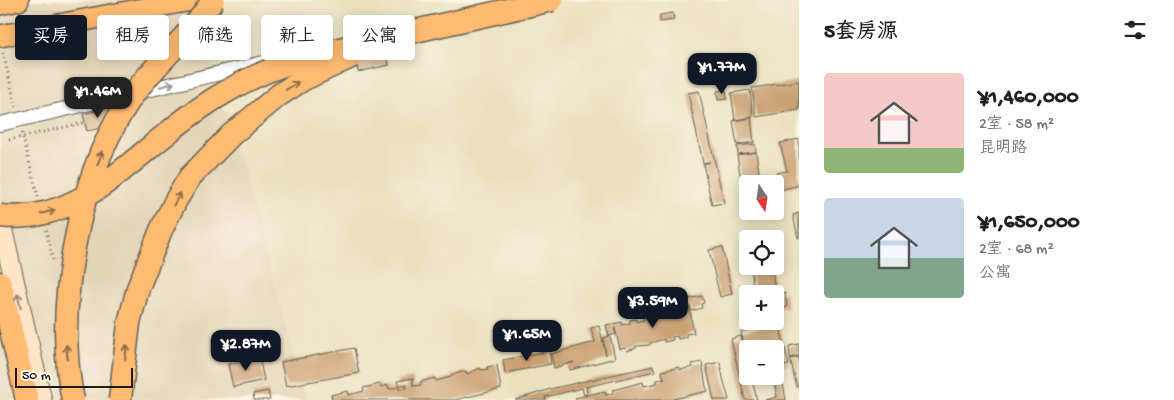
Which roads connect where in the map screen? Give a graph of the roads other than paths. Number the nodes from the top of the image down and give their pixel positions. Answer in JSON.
{"nodes":[{"id":1,"x":18,"y":0,"type":"edge"},
{"id":2,"x":191,"y":0,"type":"edge"},
{"id":3,"x":213,"y":0,"type":"edge"},
{"id":4,"x":527,"y":0,"type":"edge"},
{"id":5,"x":552,"y":0,"type":"edge"},
{"id":6,"x":0,"y":4,"type":"edge"},
{"id":7,"x":416,"y":31,"type":"junction"},
{"id":8,"x":0,"y":36,"type":"edge"},
{"id":9,"x":0,"y":124,"type":"edge"},
{"id":10,"x":0,"y":217,"type":"edge"},
{"id":11,"x":0,"y":283,"type":"edge"},
{"id":12,"x":27,"y":400,"type":"edge"},
{"id":13,"x":42,"y":400,"type":"edge"},
{"id":14,"x":73,"y":400,"type":"edge"},
{"id":15,"x":120,"y":400,"type":"edge"}],
"edges":[{"from":1,"to":6,"type":"main road"},
{"from":2,"to":8,"type":"main road"},
{"from":14,"to":3,"type":"highway","one_way":true,"bridge":true},
{"from":9,"to":4,"type":"street","one_way":true},
{"from":5,"to":7,"type":"highway","bridge":true},
{"from":10,"to":7,"type":"highway","one_way":true,"bridge":true},
{"from":15,"to":7,"type":"highway","one_way":true,"bridge":true},
{"from":13,"to":10,"type":"main road","one_way":true},
{"from":11,"to":12,"type":"highway"}]}
